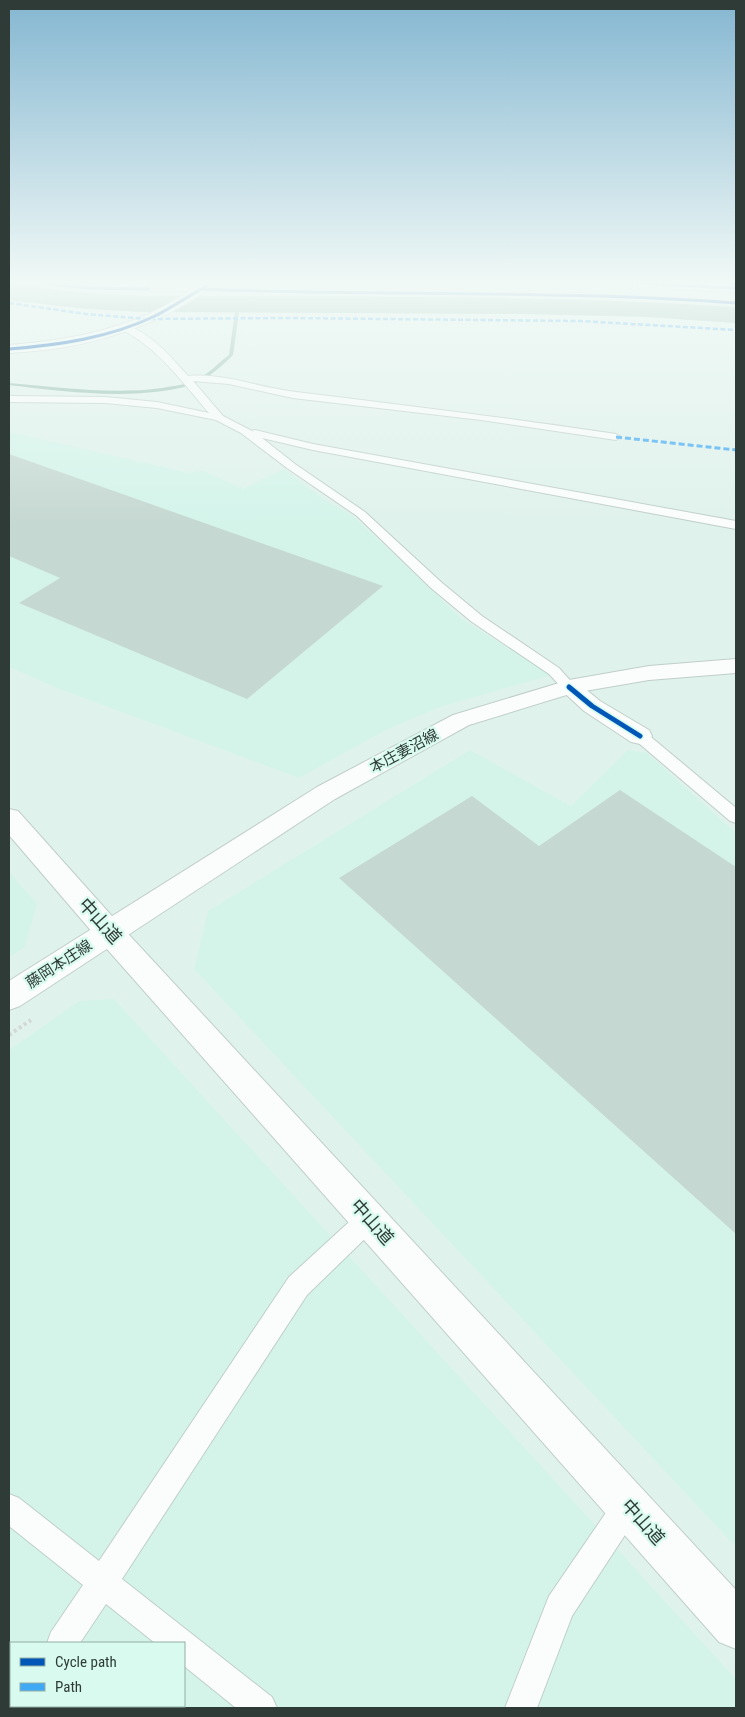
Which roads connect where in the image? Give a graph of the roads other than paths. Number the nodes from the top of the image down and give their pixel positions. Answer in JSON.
{"nodes":[{"id":1,"x":169,"y":363,"type":"edge"},
{"id":2,"x":188,"y":383,"type":"junction"},
{"id":3,"x":9,"y":399,"type":"edge"},
{"id":4,"x":218,"y":418,"type":"junction"},
{"id":5,"x":244,"y":431,"type":"junction"},
{"id":6,"x":616,"y":437,"type":"dead end"},
{"id":7,"x":736,"y":525,"type":"edge"},
{"id":8,"x":736,"y":666,"type":"edge"},
{"id":9,"x":569,"y":687,"type":"junction"},
{"id":10,"x":640,"y":736,"type":"joint"},
{"id":11,"x":736,"y":817,"type":"edge"},
{"id":12,"x":9,"y":818,"type":"edge"},
{"id":13,"x":109,"y":932,"type":"junction"},
{"id":14,"x":9,"y":997,"type":"edge"},
{"id":15,"x":369,"y":1219,"type":"junction"},
{"id":16,"x":628,"y":1505,"type":"junction"},
{"id":17,"x":9,"y":1508,"type":"edge"},
{"id":18,"x":101,"y":1582,"type":"junction"},
{"id":19,"x":736,"y":1625,"type":"edge"},
{"id":20,"x":63,"y":1642,"type":"edge"},
{"id":21,"x":178,"y":1642,"type":"edge"},
{"id":22,"x":185,"y":1648,"type":"edge"},
{"id":23,"x":261,"y":1708,"type":"edge"},
{"id":24,"x":521,"y":1708,"type":"edge"}],
"edges":[{"from":1,"to":2,"type":"lane"},
{"from":2,"to":4,"type":"lane"},
{"from":2,"to":6,"type":"lane"},
{"from":3,"to":4,"type":"lane"},
{"from":4,"to":5,"type":"lane"},
{"from":5,"to":7,"type":"lane"},
{"from":5,"to":9,"type":"lane"},
{"from":8,"to":9,"type":"main road","name":"本庄妻沼線"},
{"from":9,"to":10,"type":"main road"},
{"from":9,"to":13,"type":"main road","name":"本庄妻沼線"},
{"from":10,"to":11,"type":"lane"},
{"from":12,"to":13,"type":"main road","name":"中山道"},
{"from":13,"to":14,"type":"main road","name":"藤岡本庄線"},
{"from":13,"to":15,"type":"main road","name":"中山道"},
{"from":15,"to":16,"type":"main road","name":"中山道"},
{"from":15,"to":18,"type":"lane"},
{"from":16,"to":19,"type":"main road","name":"中山道"},
{"from":16,"to":24,"type":"lane"},
{"from":17,"to":18,"type":"lane"},
{"from":18,"to":20,"type":"lane"},
{"from":18,"to":21,"type":"lane"},
{"from":22,"to":23,"type":"lane"}]}
